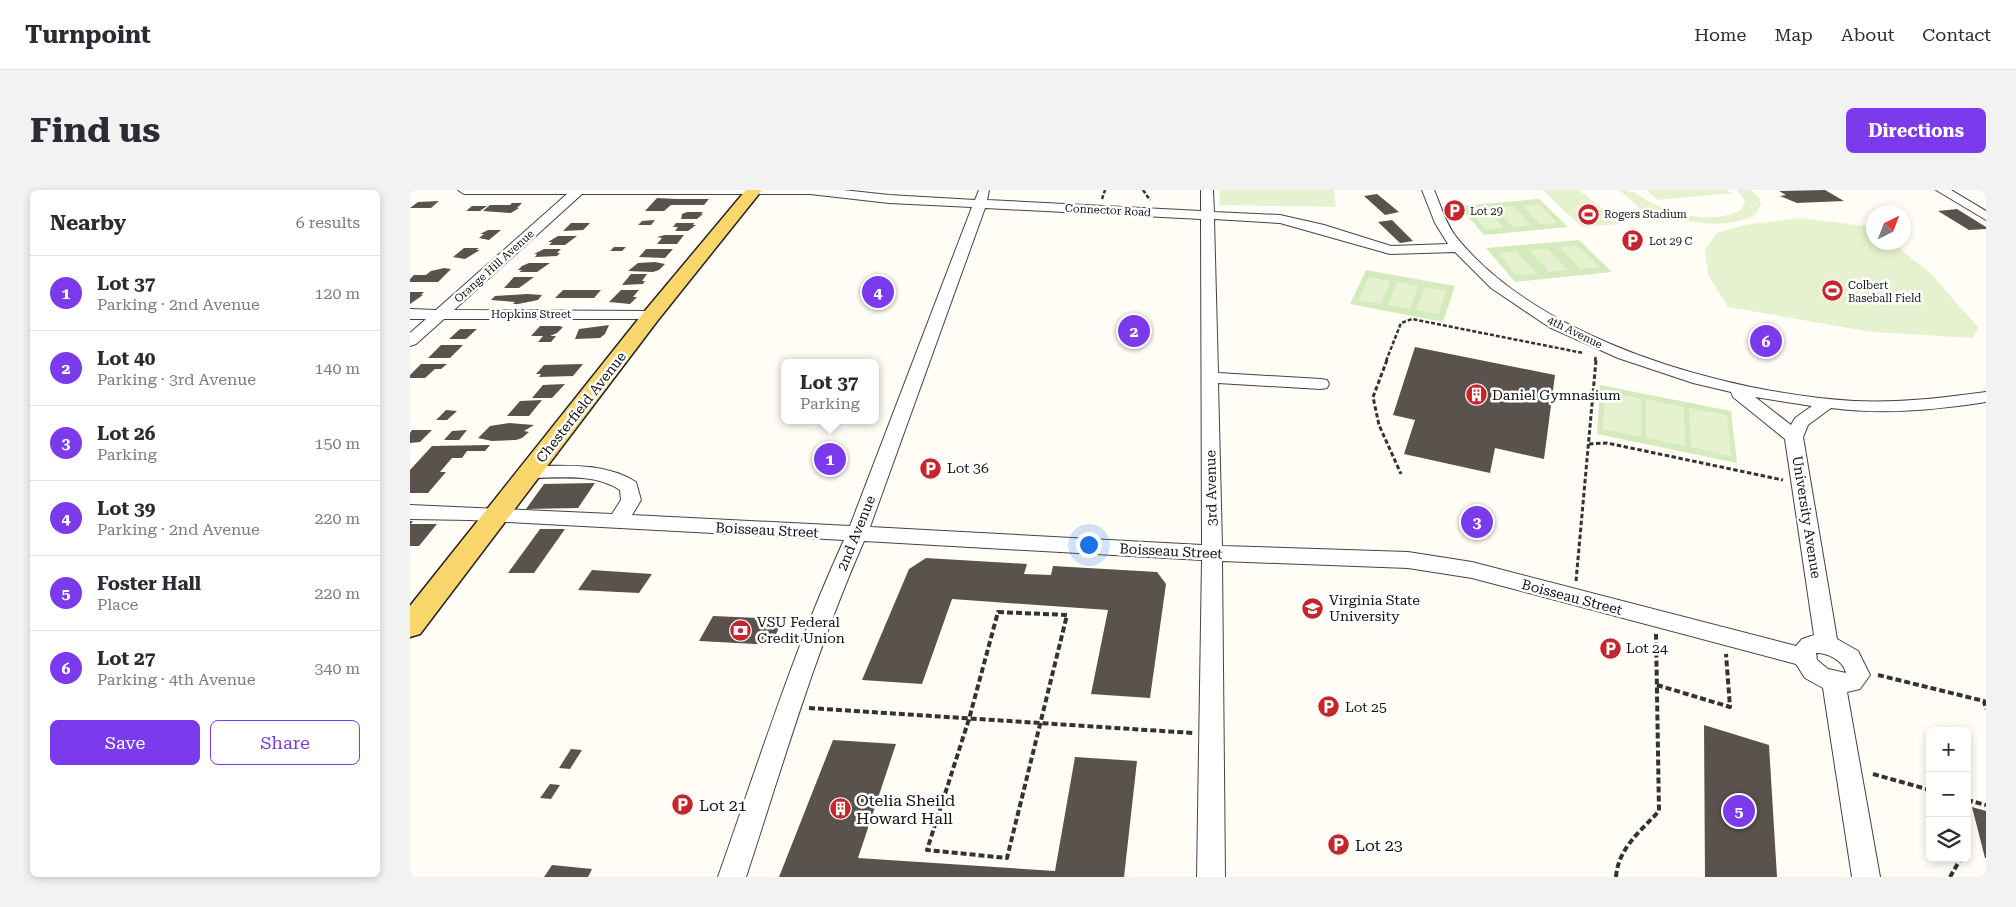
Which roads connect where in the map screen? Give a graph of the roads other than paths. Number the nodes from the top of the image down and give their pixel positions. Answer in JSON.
{"nodes":[{"id":1,"x":464,"y":190,"type":"edge"},
{"id":2,"x":578,"y":190,"type":"edge"},
{"id":3,"x":754,"y":190,"type":"edge"},
{"id":4,"x":1208,"y":190,"type":"edge"},
{"id":5,"x":1428,"y":190,"type":"edge"},
{"id":6,"x":1942,"y":190,"type":"edge"},
{"id":7,"x":983,"y":197,"type":"edge"},
{"id":8,"x":1208,"y":214,"type":"junction"},
{"id":9,"x":1986,"y":216,"type":"edge"},
{"id":10,"x":1458,"y":248,"type":"junction"},
{"id":11,"x":410,"y":314,"type":"edge"},
{"id":12,"x":439,"y":314,"type":"junction"},
{"id":13,"x":651,"y":316,"type":"junction"},
{"id":14,"x":410,"y":341,"type":"edge"},
{"id":15,"x":1210,"y":378,"type":"junction"},
{"id":16,"x":1321,"y":384,"type":"dead end"},
{"id":17,"x":1734,"y":389,"type":"junction"},
{"id":18,"x":1986,"y":397,"type":"edge"},
{"id":19,"x":1826,"y":404,"type":"junction"},
{"id":20,"x":1794,"y":437,"type":"junction"},
{"id":21,"x":531,"y":472,"type":"junction"},
{"id":22,"x":410,"y":512,"type":"edge"},
{"id":23,"x":498,"y":515,"type":"junction"},
{"id":24,"x":617,"y":522,"type":"junction"},
{"id":25,"x":857,"y":535,"type":"junction"},
{"id":26,"x":1212,"y":553,"type":"junction"},
{"id":27,"x":410,"y":626,"type":"edge"},
{"id":28,"x":1827,"y":645,"type":"junction"},
{"id":29,"x":1804,"y":657,"type":"junction"},
{"id":30,"x":1834,"y":682,"type":"junction"},
{"id":31,"x":732,"y":877,"type":"edge"},
{"id":32,"x":1211,"y":877,"type":"edge"},
{"id":33,"x":1866,"y":877,"type":"edge"}],
"edges":[{"from":1,"to":2,"type":"street","name":"Connector Road"},
{"from":2,"to":3,"type":"street","name":"Connector Road"},
{"from":2,"to":12,"type":"street","name":"Orange Hill Avenue"},
{"from":3,"to":7,"type":"street","name":"Connector Road"},
{"from":3,"to":13,"type":"main road","name":"Chesterfield Avenue"},
{"from":4,"to":8,"type":"street","name":"3rd Avenue"},
{"from":5,"to":10,"type":"street","name":"4th Avenue"},
{"from":6,"to":9,"type":"street"},
{"from":7,"to":8,"type":"street","name":"Connector Road"},
{"from":7,"to":25,"type":"street","name":"2nd Avenue"},
{"from":8,"to":10,"type":"street","name":"Connector Road"},
{"from":8,"to":15,"type":"street","name":"3rd Avenue"},
{"from":10,"to":17,"type":"street","name":"4th Avenue"},
{"from":11,"to":12,"type":"street","name":"Hopkins Street"},
{"from":12,"to":13,"type":"street","name":"Hopkins Street"},
{"from":12,"to":14,"type":"street","name":"Orange Hill Avenue"},
{"from":13,"to":21,"type":"main road","name":"Chesterfield Avenue"},
{"from":15,"to":16,"type":"street"},
{"from":15,"to":26,"type":"street","name":"3rd Avenue"},
{"from":17,"to":19,"type":"street","name":"4th Avenue"},
{"from":17,"to":20,"type":"street"},
{"from":18,"to":19,"type":"street","name":"4th Avenue"},
{"from":19,"to":20,"type":"street","name":"University Avenue"},
{"from":20,"to":28,"type":"street","name":"University Avenue"},
{"from":21,"to":23,"type":"main road","name":"Chesterfield Avenue"},
{"from":21,"to":24,"type":"street"},
{"from":22,"to":23,"type":"street","name":"Boisseau Street"},
{"from":23,"to":24,"type":"street","name":"Boisseau Street"},
{"from":23,"to":27,"type":"main road","name":"Chesterfield Avenue"},
{"from":24,"to":25,"type":"street","name":"Boisseau Street"},
{"from":25,"to":26,"type":"street","name":"Boisseau Street"},
{"from":25,"to":31,"type":"street","name":"2nd Avenue"},
{"from":26,"to":29,"type":"street","name":"Boisseau Street"},
{"from":26,"to":32,"type":"street","name":"3rd Avenue"},
{"from":28,"to":29,"type":"street"},
{"from":28,"to":30,"type":"street"},
{"from":29,"to":30,"type":"street"},
{"from":30,"to":33,"type":"street"}]}
